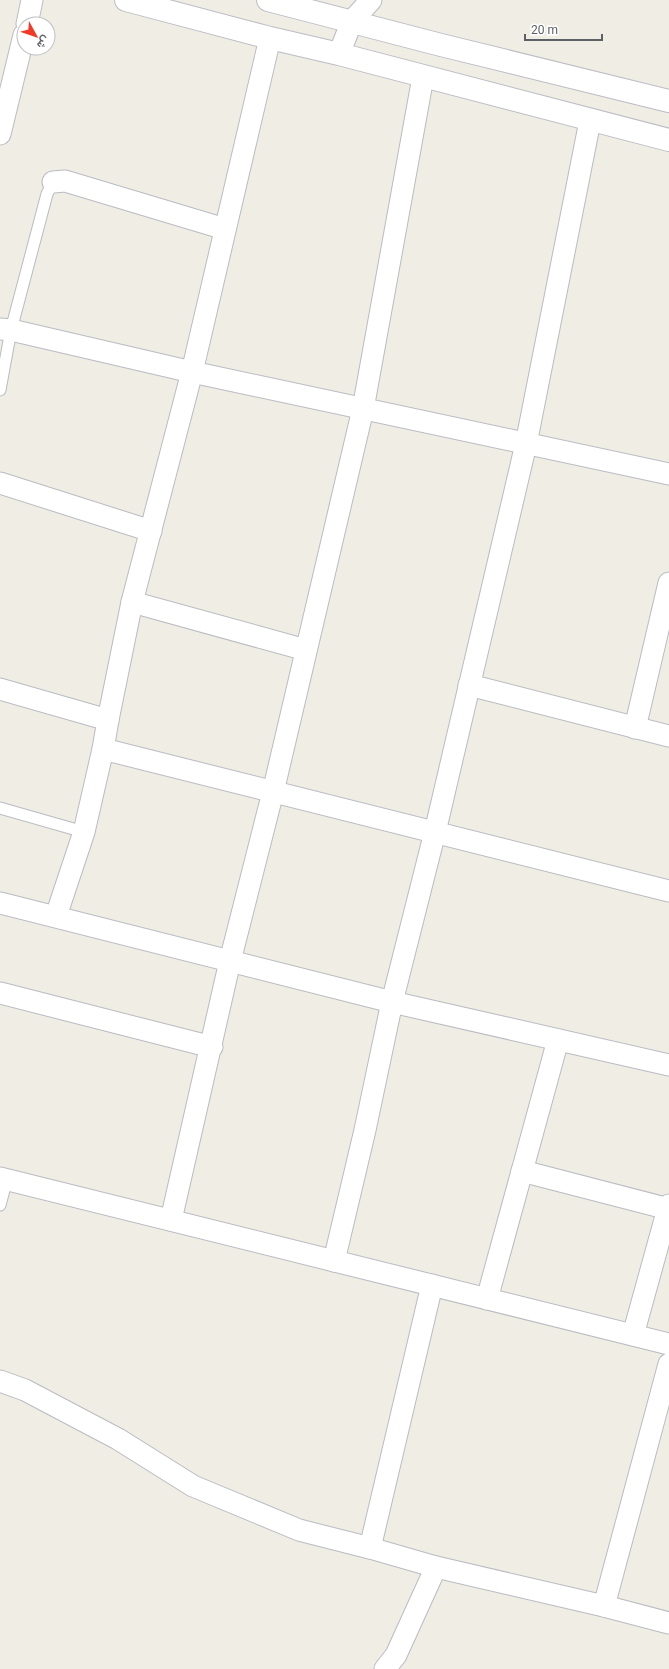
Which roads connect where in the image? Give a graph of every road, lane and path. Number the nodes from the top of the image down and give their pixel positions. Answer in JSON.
{"nodes":[{"id":1,"x":32,"y":0,"type":"edge"},
{"id":2,"x":126,"y":0,"type":"edge"},
{"id":3,"x":268,"y":0,"type":"edge"},
{"id":4,"x":371,"y":0,"type":"edge"},
{"id":5,"x":29,"y":16,"type":"edge"},
{"id":6,"x":352,"y":21,"type":"junction"},
{"id":7,"x":270,"y":38,"type":"junction"},
{"id":8,"x":339,"y":54,"type":"junction"},
{"id":9,"x":19,"y":56,"type":"edge"},
{"id":10,"x":423,"y":77,"type":"junction"},
{"id":11,"x":669,"y":101,"type":"edge"},
{"id":12,"x":590,"y":121,"type":"junction"},
{"id":13,"x":0,"y":134,"type":"edge"},
{"id":14,"x":669,"y":140,"type":"edge"},
{"id":15,"x":53,"y":182,"type":"joint"},
{"id":16,"x":226,"y":229,"type":"junction"},
{"id":17,"x":6,"y":329,"type":"edge"},
{"id":18,"x":192,"y":372,"type":"junction"},
{"id":19,"x":0,"y":390,"type":"edge"},
{"id":20,"x":363,"y":409,"type":"junction"},
{"id":21,"x":526,"y":444,"type":"junction"},
{"id":22,"x":669,"y":474,"type":"edge"},
{"id":23,"x":0,"y":483,"type":"edge"},
{"id":24,"x":151,"y":531,"type":"junction"},
{"id":25,"x":669,"y":583,"type":"edge"},
{"id":26,"x":132,"y":602,"type":"junction"},
{"id":27,"x":306,"y":650,"type":"junction"},
{"id":28,"x":469,"y":685,"type":"junction"},
{"id":29,"x":0,"y":689,"type":"edge"},
{"id":30,"x":108,"y":720,"type":"junction"},
{"id":31,"x":635,"y":728,"type":"junction"},
{"id":32,"x":669,"y":736,"type":"edge"},
{"id":33,"x":104,"y":749,"type":"junction"},
{"id":34,"x":273,"y":792,"type":"junction"},
{"id":35,"x":0,"y":808,"type":"edge"},
{"id":36,"x":84,"y":832,"type":"junction"},
{"id":37,"x":435,"y":832,"type":"junction"},
{"id":38,"x":669,"y":891,"type":"edge"},
{"id":39,"x":0,"y":903,"type":"edge"},
{"id":40,"x":56,"y":916,"type":"junction"},
{"id":41,"x":230,"y":961,"type":"junction"},
{"id":42,"x":0,"y":994,"type":"edge"},
{"id":43,"x":392,"y":1002,"type":"junction"},
{"id":44,"x":558,"y":1040,"type":"junction"},
{"id":45,"x":212,"y":1047,"type":"junction"},
{"id":46,"x":669,"y":1065,"type":"edge"},
{"id":47,"x":522,"y":1171,"type":"junction"},
{"id":48,"x":3,"y":1179,"type":"edge"},
{"id":49,"x":0,"y":1205,"type":"edge"},
{"id":50,"x":669,"y":1208,"type":"edge"},
{"id":51,"x":171,"y":1220,"type":"junction"},
{"id":52,"x":334,"y":1261,"type":"junction"},
{"id":53,"x":432,"y":1285,"type":"junction"},
{"id":54,"x":487,"y":1299,"type":"junction"},
{"id":55,"x":632,"y":1335,"type":"junction"},
{"id":56,"x":669,"y":1344,"type":"edge"},
{"id":57,"x":669,"y":1364,"type":"edge"},
{"id":58,"x":0,"y":1381,"type":"edge"},
{"id":59,"x":370,"y":1548,"type":"junction"},
{"id":60,"x":436,"y":1568,"type":"junction"},
{"id":61,"x":604,"y":1606,"type":"junction"},
{"id":62,"x":669,"y":1623,"type":"edge"},
{"id":63,"x":385,"y":1669,"type":"edge"}],
"edges":[{"from":1,"to":5,"type":"street"},
{"from":2,"to":7,"type":"street"},
{"from":3,"to":6,"type":"street"},
{"from":4,"to":6,"type":"street"},
{"from":6,"to":8,"type":"street"},
{"from":6,"to":11,"type":"street"},
{"from":7,"to":8,"type":"street"},
{"from":7,"to":16,"type":"street"},
{"from":8,"to":10,"type":"street"},
{"from":9,"to":13,"type":"street"},
{"from":10,"to":12,"type":"street"},
{"from":10,"to":20,"type":"street"},
{"from":12,"to":14,"type":"street"},
{"from":12,"to":21,"type":"street"},
{"from":15,"to":16,"type":"street"},
{"from":15,"to":17,"type":"lane"},
{"from":16,"to":18,"type":"street"},
{"from":17,"to":18,"type":"street"},
{"from":17,"to":19,"type":"lane"},
{"from":18,"to":20,"type":"street"},
{"from":18,"to":24,"type":"street"},
{"from":20,"to":21,"type":"street"},
{"from":20,"to":27,"type":"street"},
{"from":21,"to":22,"type":"street"},
{"from":21,"to":28,"type":"street"},
{"from":23,"to":24,"type":"street"},
{"from":24,"to":26,"type":"street"},
{"from":25,"to":31,"type":"street"},
{"from":26,"to":27,"type":"street"},
{"from":26,"to":30,"type":"street"},
{"from":27,"to":34,"type":"street"},
{"from":28,"to":31,"type":"street"},
{"from":28,"to":37,"type":"street"},
{"from":29,"to":30,"type":"street"},
{"from":30,"to":33,"type":"street"},
{"from":31,"to":32,"type":"street"},
{"from":33,"to":34,"type":"street"},
{"from":33,"to":36,"type":"street"},
{"from":34,"to":37,"type":"street"},
{"from":34,"to":41,"type":"street"},
{"from":35,"to":36,"type":"lane"},
{"from":36,"to":40,"type":"street"},
{"from":37,"to":38,"type":"street"},
{"from":37,"to":43,"type":"street"},
{"from":39,"to":40,"type":"street"},
{"from":40,"to":41,"type":"street"},
{"from":41,"to":43,"type":"street"},
{"from":41,"to":45,"type":"street"},
{"from":42,"to":45,"type":"street"},
{"from":43,"to":44,"type":"street"},
{"from":43,"to":52,"type":"street"},
{"from":44,"to":46,"type":"street"},
{"from":44,"to":47,"type":"street"},
{"from":45,"to":51,"type":"street"},
{"from":47,"to":50,"type":"street"},
{"from":47,"to":54,"type":"street"},
{"from":48,"to":49,"type":"lane"},
{"from":48,"to":51,"type":"street"},
{"from":50,"to":55,"type":"street"},
{"from":51,"to":52,"type":"street"},
{"from":52,"to":53,"type":"street"},
{"from":53,"to":54,"type":"street"},
{"from":53,"to":59,"type":"street"},
{"from":54,"to":55,"type":"street"},
{"from":55,"to":56,"type":"street"},
{"from":57,"to":61,"type":"street"},
{"from":58,"to":59,"type":"street"},
{"from":59,"to":60,"type":"street"},
{"from":60,"to":61,"type":"street"},
{"from":60,"to":63,"type":"street"},
{"from":61,"to":62,"type":"street"}]}
